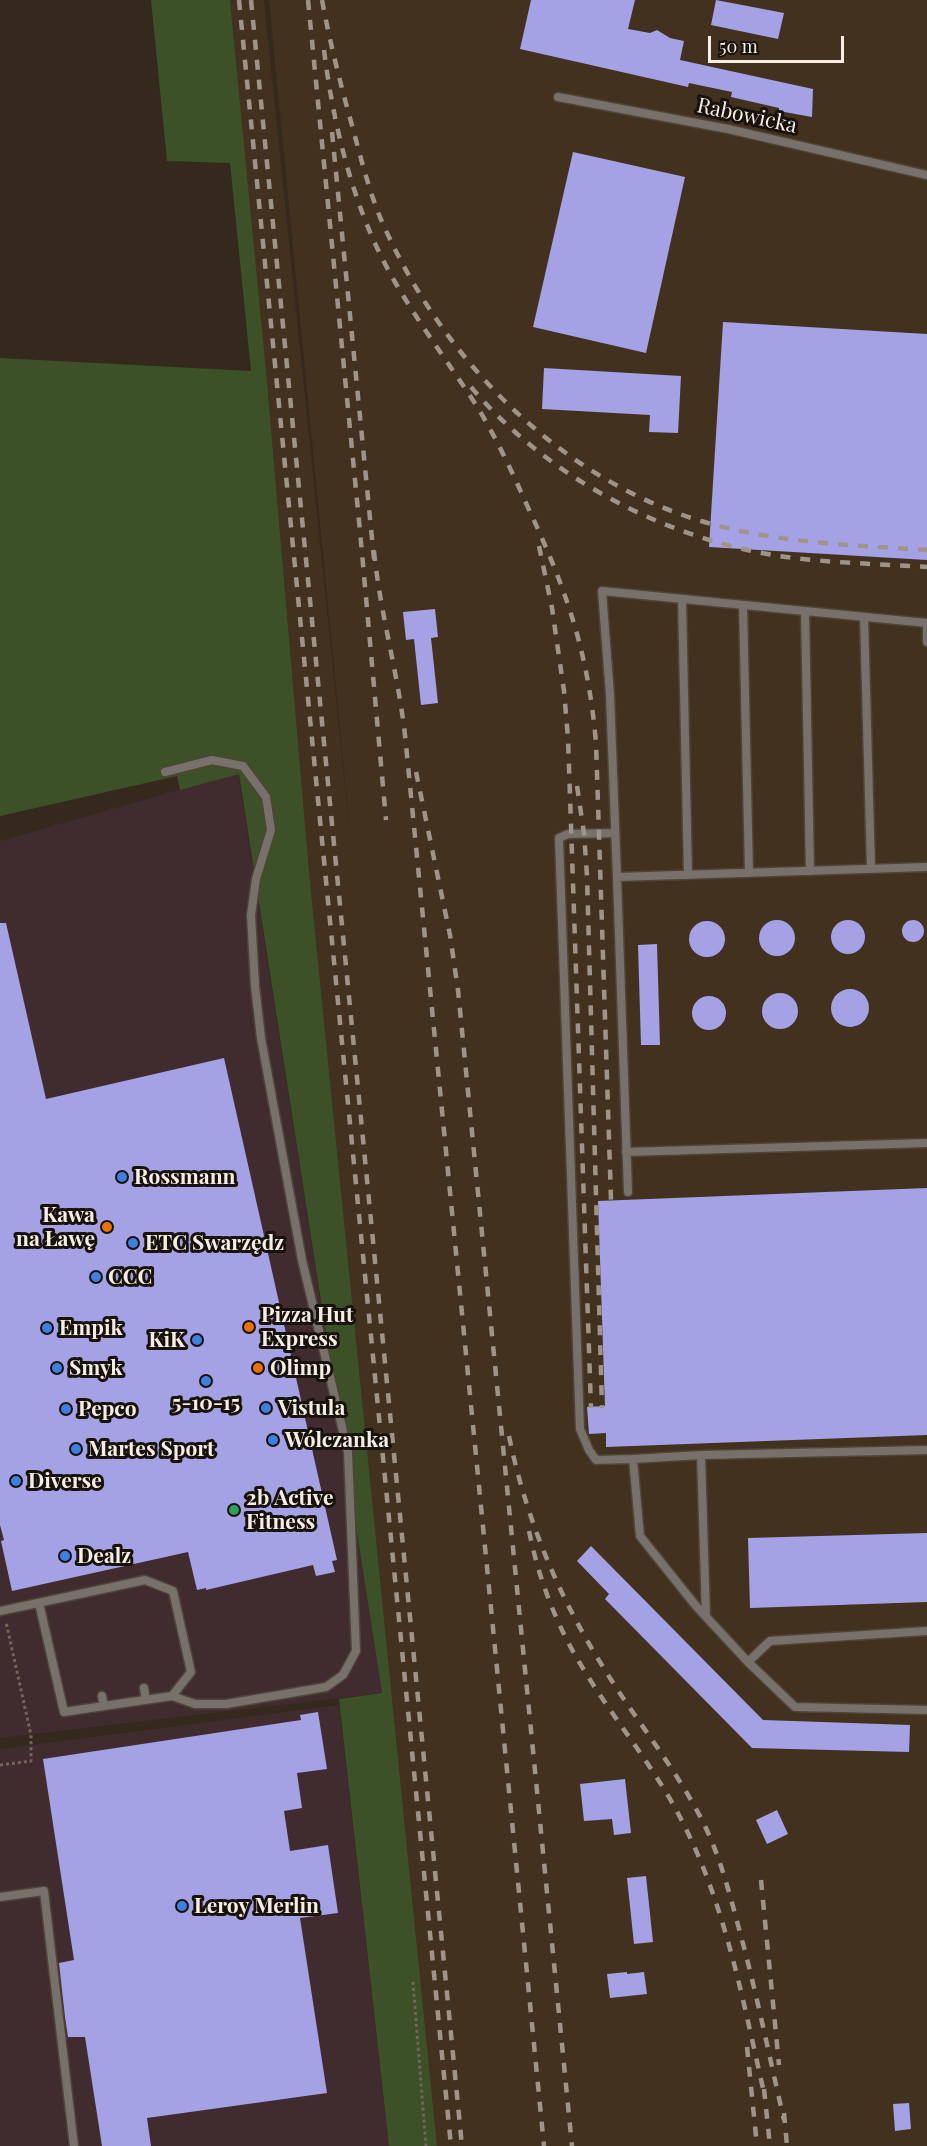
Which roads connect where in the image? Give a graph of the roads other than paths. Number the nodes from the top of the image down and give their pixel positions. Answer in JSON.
{"nodes":[{"id":1,"x":558,"y":97,"type":"dead end"},
{"id":2,"x":927,"y":175,"type":"edge"},
{"id":3,"x":682,"y":599,"type":"junction"},
{"id":4,"x":743,"y":605,"type":"junction"},
{"id":5,"x":805,"y":611,"type":"junction"},
{"id":6,"x":864,"y":617,"type":"junction"},
{"id":7,"x":927,"y":623,"type":"edge"},
{"id":8,"x":927,"y":642,"type":"edge"},
{"id":9,"x":165,"y":772,"type":"dead end"},
{"id":10,"x":615,"y":832,"type":"junction"},
{"id":11,"x":927,"y":867,"type":"edge"},
{"id":12,"x":871,"y":869,"type":"junction"},
{"id":13,"x":810,"y":871,"type":"junction"},
{"id":14,"x":749,"y":873,"type":"junction"},
{"id":15,"x":688,"y":875,"type":"junction"},
{"id":16,"x":617,"y":877,"type":"junction"},
{"id":17,"x":927,"y":1143,"type":"edge"},
{"id":18,"x":626,"y":1152,"type":"junction"},
{"id":19,"x":628,"y":1192,"type":"dead end"},
{"id":20,"x":927,"y":1450,"type":"edge"},
{"id":21,"x":701,"y":1455,"type":"junction"},
{"id":22,"x":633,"y":1459,"type":"junction"},
{"id":23,"x":39,"y":1603,"type":"junction"},
{"id":24,"x":2,"y":1611,"type":"edge"},
{"id":25,"x":706,"y":1616,"type":"junction"},
{"id":26,"x":927,"y":1631,"type":"edge"},
{"id":27,"x":748,"y":1662,"type":"junction"},
{"id":28,"x":144,"y":1688,"type":"dead end"},
{"id":29,"x":102,"y":1696,"type":"dead end"},
{"id":30,"x":172,"y":1696,"type":"junction"},
{"id":31,"x":146,"y":1700,"type":"junction"},
{"id":32,"x":104,"y":1706,"type":"junction"},
{"id":33,"x":927,"y":1710,"type":"edge"},
{"id":34,"x":0,"y":1897,"type":"edge"},
{"id":35,"x":74,"y":2146,"type":"edge"}],
"edges":[{"from":1,"to":2,"type":"lane","name":"Rabowicka"},
{"from":3,"to":4,"type":"lane"},
{"from":3,"to":10,"type":"lane"},
{"from":3,"to":15,"type":"lane"},
{"from":4,"to":5,"type":"lane"},
{"from":4,"to":14,"type":"lane"},
{"from":5,"to":6,"type":"lane"},
{"from":5,"to":13,"type":"lane"},
{"from":6,"to":7,"type":"lane"},
{"from":6,"to":12,"type":"lane"},
{"from":7,"to":8,"type":"lane"},
{"from":9,"to":30,"type":"lane"},
{"from":10,"to":16,"type":"lane"},
{"from":10,"to":22,"type":"lane"},
{"from":11,"to":12,"type":"lane"},
{"from":12,"to":13,"type":"lane"},
{"from":13,"to":14,"type":"lane"},
{"from":14,"to":15,"type":"lane"},
{"from":15,"to":16,"type":"lane"},
{"from":16,"to":18,"type":"lane"},
{"from":17,"to":18,"type":"lane"},
{"from":18,"to":19,"type":"lane"},
{"from":20,"to":21,"type":"lane"},
{"from":21,"to":22,"type":"lane"},
{"from":21,"to":25,"type":"lane"},
{"from":22,"to":25,"type":"lane"},
{"from":23,"to":24,"type":"lane"},
{"from":23,"to":30,"type":"lane"},
{"from":23,"to":32,"type":"lane"},
{"from":25,"to":27,"type":"lane"},
{"from":26,"to":27,"type":"lane"},
{"from":27,"to":33,"type":"lane"},
{"from":28,"to":31,"type":"lane"},
{"from":29,"to":32,"type":"lane"},
{"from":30,"to":31,"type":"lane"},
{"from":31,"to":32,"type":"lane"},
{"from":34,"to":35,"type":"lane"}]}
